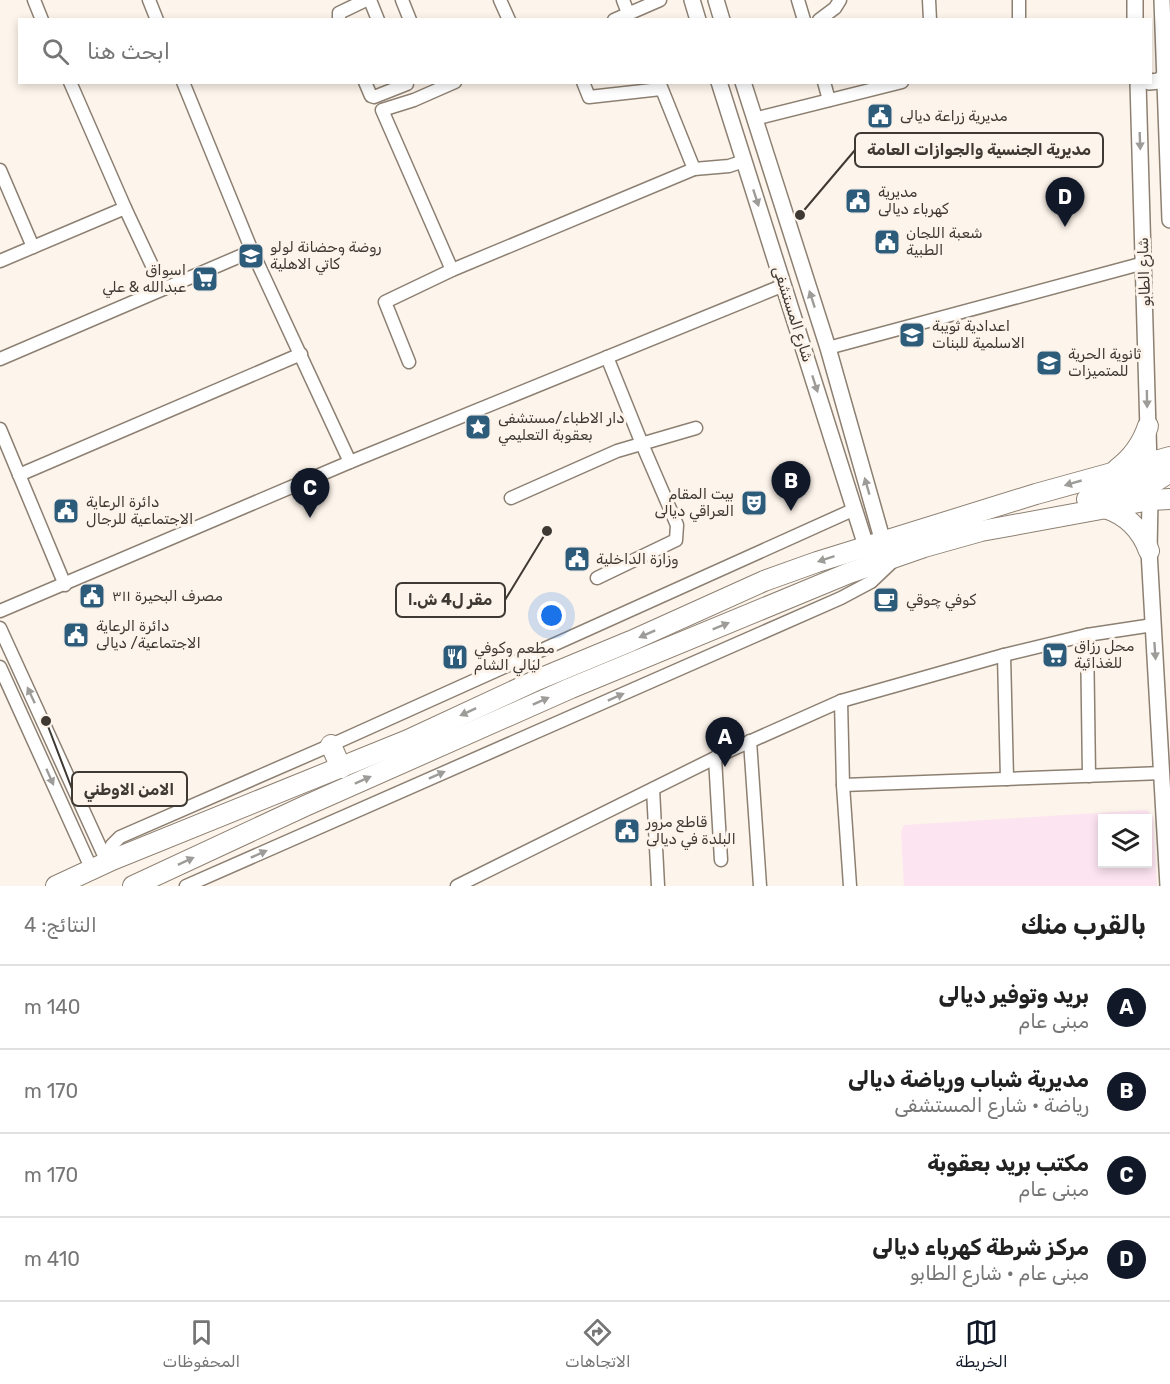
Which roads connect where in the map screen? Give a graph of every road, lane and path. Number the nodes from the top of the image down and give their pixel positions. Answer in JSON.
{"nodes":[{"id":1,"x":34,"y":0,"type":"edge"},
{"id":2,"x":149,"y":0,"type":"edge"},
{"id":3,"x":368,"y":0,"type":"edge"},
{"id":4,"x":402,"y":0,"type":"edge"},
{"id":5,"x":500,"y":0,"type":"edge"},
{"id":6,"x":623,"y":0,"type":"edge"},
{"id":7,"x":660,"y":0,"type":"edge"},
{"id":8,"x":692,"y":0,"type":"edge"},
{"id":9,"x":716,"y":0,"type":"edge"},
{"id":10,"x":798,"y":0,"type":"edge"},
{"id":11,"x":840,"y":0,"type":"edge"},
{"id":12,"x":929,"y":0,"type":"edge"},
{"id":13,"x":1019,"y":0,"type":"edge"},
{"id":14,"x":1135,"y":0,"type":"edge"},
{"id":15,"x":1162,"y":0,"type":"edge"},
{"id":16,"x":633,"y":15,"type":"edge"},
{"id":17,"x":41,"y":18,"type":"edge"},
{"id":18,"x":156,"y":18,"type":"edge"},
{"id":19,"x":339,"y":18,"type":"edge"},
{"id":20,"x":377,"y":18,"type":"edge"},
{"id":21,"x":409,"y":18,"type":"edge"},
{"id":22,"x":508,"y":18,"type":"edge"},
{"id":23,"x":697,"y":18,"type":"edge"},
{"id":24,"x":721,"y":18,"type":"edge"},
{"id":25,"x":803,"y":18,"type":"edge"},
{"id":26,"x":822,"y":18,"type":"edge"},
{"id":27,"x":930,"y":18,"type":"edge"},
{"id":28,"x":1019,"y":18,"type":"edge"},
{"id":29,"x":1135,"y":18,"type":"edge"},
{"id":30,"x":1166,"y":75,"type":"junction"},
{"id":31,"x":1152,"y":82,"type":"edge"},
{"id":32,"x":71,"y":84,"type":"edge"},
{"id":33,"x":184,"y":84,"type":"edge"},
{"id":34,"x":366,"y":84,"type":"edge"},
{"id":35,"x":405,"y":84,"type":"edge"},
{"id":36,"x":407,"y":84,"type":"edge"},
{"id":37,"x":584,"y":84,"type":"edge"},
{"id":38,"x":720,"y":84,"type":"edge"},
{"id":39,"x":744,"y":84,"type":"edge"},
{"id":40,"x":825,"y":84,"type":"edge"},
{"id":41,"x":894,"y":84,"type":"edge"},
{"id":42,"x":1138,"y":84,"type":"edge"},
{"id":43,"x":439,"y":86,"type":"edge"},
{"id":44,"x":660,"y":86,"type":"edge"},
{"id":45,"x":414,"y":100,"type":"junction"},
{"id":46,"x":829,"y":100,"type":"junction"},
{"id":47,"x":1167,"y":111,"type":"junction"},
{"id":48,"x":1139,"y":112,"type":"junction"},
{"id":49,"x":754,"y":118,"type":"junction"},
{"id":50,"x":761,"y":138,"type":"junction"},
{"id":51,"x":739,"y":144,"type":"junction"},
{"id":52,"x":744,"y":161,"type":"junction"},
{"id":53,"x":694,"y":169,"type":"junction"},
{"id":54,"x":0,"y":170,"type":"edge"},
{"id":55,"x":125,"y":208,"type":"junction"},
{"id":56,"x":1170,"y":220,"type":"edge"},
{"id":57,"x":33,"y":247,"type":"junction"},
{"id":58,"x":252,"y":251,"type":"junction"},
{"id":59,"x":0,"y":261,"type":"edge"},
{"id":60,"x":1144,"y":263,"type":"junction"},
{"id":61,"x":452,"y":270,"type":"junction"},
{"id":62,"x":784,"y":285,"type":"junction"},
{"id":63,"x":163,"y":289,"type":"junction"},
{"id":64,"x":828,"y":348,"type":"junction"},
{"id":65,"x":301,"y":354,"type":"junction"},
{"id":66,"x":607,"y":357,"type":"junction"},
{"id":67,"x":0,"y":359,"type":"edge"},
{"id":68,"x":409,"y":362,"type":"dead end"},
{"id":69,"x":1148,"y":426,"type":"junction"},
{"id":70,"x":696,"y":428,"type":"dead end"},
{"id":71,"x":0,"y":429,"type":"edge"},
{"id":72,"x":642,"y":444,"type":"junction"},
{"id":73,"x":859,"y":457,"type":"junction"},
{"id":74,"x":1170,"y":457,"type":"edge"},
{"id":75,"x":350,"y":462,"type":"junction"},
{"id":76,"x":840,"y":462,"type":"junction"},
{"id":77,"x":1149,"y":462,"type":"junction"},
{"id":78,"x":1114,"y":471,"type":"junction"},
{"id":79,"x":1170,"y":472,"type":"edge"},
{"id":80,"x":19,"y":475,"type":"junction"},
{"id":81,"x":1170,"y":477,"type":"edge"},
{"id":82,"x":1150,"y":491,"type":"junction"},
{"id":83,"x":511,"y":498,"type":"dead end"},
{"id":84,"x":1170,"y":499,"type":"edge"},
{"id":85,"x":1105,"y":508,"type":"junction"},
{"id":86,"x":855,"y":509,"type":"junction"},
{"id":87,"x":1053,"y":517,"type":"junction"},
{"id":88,"x":875,"y":544,"type":"junction"},
{"id":89,"x":1149,"y":551,"type":"junction"},
{"id":90,"x":899,"y":555,"type":"junction"},
{"id":91,"x":597,"y":578,"type":"dead end"},
{"id":92,"x":65,"y":585,"type":"junction"},
{"id":93,"x":0,"y":611,"type":"edge"},
{"id":94,"x":1154,"y":625,"type":"junction"},
{"id":95,"x":0,"y":628,"type":"edge"},
{"id":96,"x":1087,"y":635,"type":"junction"},
{"id":97,"x":1004,"y":655,"type":"junction"},
{"id":98,"x":0,"y":666,"type":"edge"},
{"id":99,"x":841,"y":701,"type":"junction"},
{"id":100,"x":750,"y":741,"type":"junction"},
{"id":101,"x":331,"y":745,"type":"junction"},
{"id":102,"x":715,"y":758,"type":"junction"},
{"id":103,"x":341,"y":768,"type":"junction"},
{"id":104,"x":1162,"y":773,"type":"junction"},
{"id":105,"x":1089,"y":776,"type":"junction"},
{"id":106,"x":1006,"y":779,"type":"junction"},
{"id":107,"x":843,"y":785,"type":"junction"},
{"id":108,"x":654,"y":789,"type":"junction"},
{"id":109,"x":721,"y":860,"type":"dead end"},
{"id":110,"x":104,"y":865,"type":"junction"},
{"id":111,"x":56,"y":886,"type":"edge"},
{"id":112,"x":133,"y":886,"type":"edge"},
{"id":113,"x":186,"y":886,"type":"edge"},
{"id":114,"x":457,"y":886,"type":"edge"},
{"id":115,"x":658,"y":886,"type":"edge"},
{"id":116,"x":760,"y":886,"type":"edge"},
{"id":117,"x":850,"y":886,"type":"edge"},
{"id":118,"x":1168,"y":886,"type":"edge"}],
"edges":[{"from":1,"to":17,"type":"street"},
{"from":2,"to":18,"type":"street"},
{"from":3,"to":19,"type":"street"},
{"from":3,"to":20,"type":"street"},
{"from":4,"to":21,"type":"street"},
{"from":5,"to":22,"type":"street"},
{"from":6,"to":16,"type":"street"},
{"from":7,"to":16,"type":"street"},
{"from":8,"to":23,"type":"street"},
{"from":9,"to":24,"type":"street"},
{"from":10,"to":25,"type":"street"},
{"from":11,"to":26,"type":"street"},
{"from":12,"to":27,"type":"street"},
{"from":13,"to":28,"type":"street"},
{"from":14,"to":29,"type":"street"},
{"from":15,"to":30,"type":"street"},
{"from":30,"to":31,"type":"street"},
{"from":30,"to":47,"type":"street"},
{"from":32,"to":55,"type":"street"},
{"from":33,"to":58,"type":"street"},
{"from":34,"to":35,"type":"street"},
{"from":36,"to":45,"type":"street"},
{"from":37,"to":44,"type":"street"},
{"from":38,"to":51,"type":"street","name":"شارع المستشفى"},
{"from":39,"to":49,"type":"street","name":"شارع المستشفى"},
{"from":40,"to":46,"type":"street"},
{"from":41,"to":46,"type":"street"},
{"from":42,"to":48,"type":"street","name":"شارع الطابو"},
{"from":43,"to":45,"type":"street"},
{"from":44,"to":53,"type":"street"},
{"from":45,"to":61,"type":"street"},
{"from":46,"to":49,"type":"street"},
{"from":47,"to":48,"type":"street"},
{"from":47,"to":56,"type":"street"},
{"from":48,"to":60,"type":"street","name":"شارع الطابو","one_way":true},
{"from":49,"to":50,"type":"street","name":"شارع المستشفى"},
{"from":50,"to":51,"type":"street"},
{"from":64,"to":50,"type":"street","name":"شارع المستشفى","one_way":true},
{"from":51,"to":52,"type":"street","name":"شارع المستشفى"},
{"from":52,"to":53,"type":"street"},
{"from":52,"to":62,"type":"street","name":"شارع المستشفى","one_way":true},
{"from":53,"to":61,"type":"street"},
{"from":54,"to":57,"type":"street"},
{"from":55,"to":57,"type":"street"},
{"from":55,"to":63,"type":"street"},
{"from":57,"to":59,"type":"street"},
{"from":58,"to":63,"type":"street"},
{"from":58,"to":65,"type":"street"},
{"from":60,"to":64,"type":"street"},
{"from":60,"to":69,"type":"street","name":"شارع الطابو","one_way":true},
{"from":61,"to":68,"type":"street"},
{"from":62,"to":66,"type":"street"},
{"from":62,"to":76,"type":"street","name":"شارع المستشفى","one_way":true},
{"from":63,"to":67,"type":"street"},
{"from":64,"to":73,"type":"street","name":"شارع المستشفى"},
{"from":65,"to":75,"type":"street"},
{"from":65,"to":80,"type":"street"},
{"from":66,"to":72,"type":"street"},
{"from":66,"to":75,"type":"street"},
{"from":69,"to":77,"type":"street","name":"شارع الطابو"},
{"from":69,"to":78,"type":"main road"},
{"from":70,"to":72,"type":"street"},
{"from":71,"to":80,"type":"street"},
{"from":72,"to":83,"type":"street"},
{"from":72,"to":91,"type":"street"},
{"from":73,"to":76,"type":"street"},
{"from":88,"to":73,"type":"street","name":"شارع المستشفى","one_way":true},
{"from":74,"to":77,"type":"main road"},
{"from":75,"to":92,"type":"street"},
{"from":76,"to":86,"type":"street","name":"شارع المستشفى"},
{"from":77,"to":78,"type":"main road"},
{"from":77,"to":82,"type":"street","name":"شارع الطابو"},
{"from":78,"to":88,"type":"main road","one_way":true},
{"from":79,"to":82,"type":"main road"},
{"from":80,"to":92,"type":"street"},
{"from":81,"to":82,"type":"main road"},
{"from":82,"to":84,"type":"main road"},
{"from":82,"to":85,"type":"main road"},
{"from":82,"to":87,"type":"main road"},
{"from":82,"to":89,"type":"street","name":"شارع الطابو"},
{"from":85,"to":87,"type":"main road"},
{"from":85,"to":89,"type":"main road"},
{"from":86,"to":88,"type":"street","name":"شارع المستشفى"},
{"from":86,"to":101,"type":"street"},
{"from":87,"to":90,"type":"main road"},
{"from":88,"to":103,"type":"main road","one_way":true},
{"from":89,"to":94,"type":"street","name":"شارع الطابو"},
{"from":112,"to":90,"type":"main road","one_way":true},
{"from":113,"to":90,"type":"street","one_way":true},
{"from":92,"to":93,"type":"street"},
{"from":94,"to":96,"type":"street"},
{"from":94,"to":104,"type":"street","name":"شارع الطابو","one_way":true},
{"from":110,"to":95,"type":"street","one_way":true},
{"from":96,"to":97,"type":"street"},
{"from":96,"to":105,"type":"street"},
{"from":97,"to":99,"type":"street"},
{"from":97,"to":106,"type":"street"},
{"from":98,"to":110,"type":"street","one_way":true},
{"from":99,"to":100,"type":"street"},
{"from":99,"to":107,"type":"street"},
{"from":100,"to":102,"type":"street"},
{"from":100,"to":116,"type":"street"},
{"from":101,"to":103,"type":"main road"},
{"from":101,"to":110,"type":"street"},
{"from":102,"to":108,"type":"street"},
{"from":102,"to":109,"type":"street"},
{"from":103,"to":110,"type":"main road"},
{"from":104,"to":105,"type":"street"},
{"from":104,"to":118,"type":"street","name":"شارع الطابو"},
{"from":105,"to":106,"type":"street"},
{"from":106,"to":107,"type":"street"},
{"from":107,"to":117,"type":"street"},
{"from":108,"to":114,"type":"street"},
{"from":108,"to":115,"type":"street"},
{"from":110,"to":111,"type":"main road"}]}
